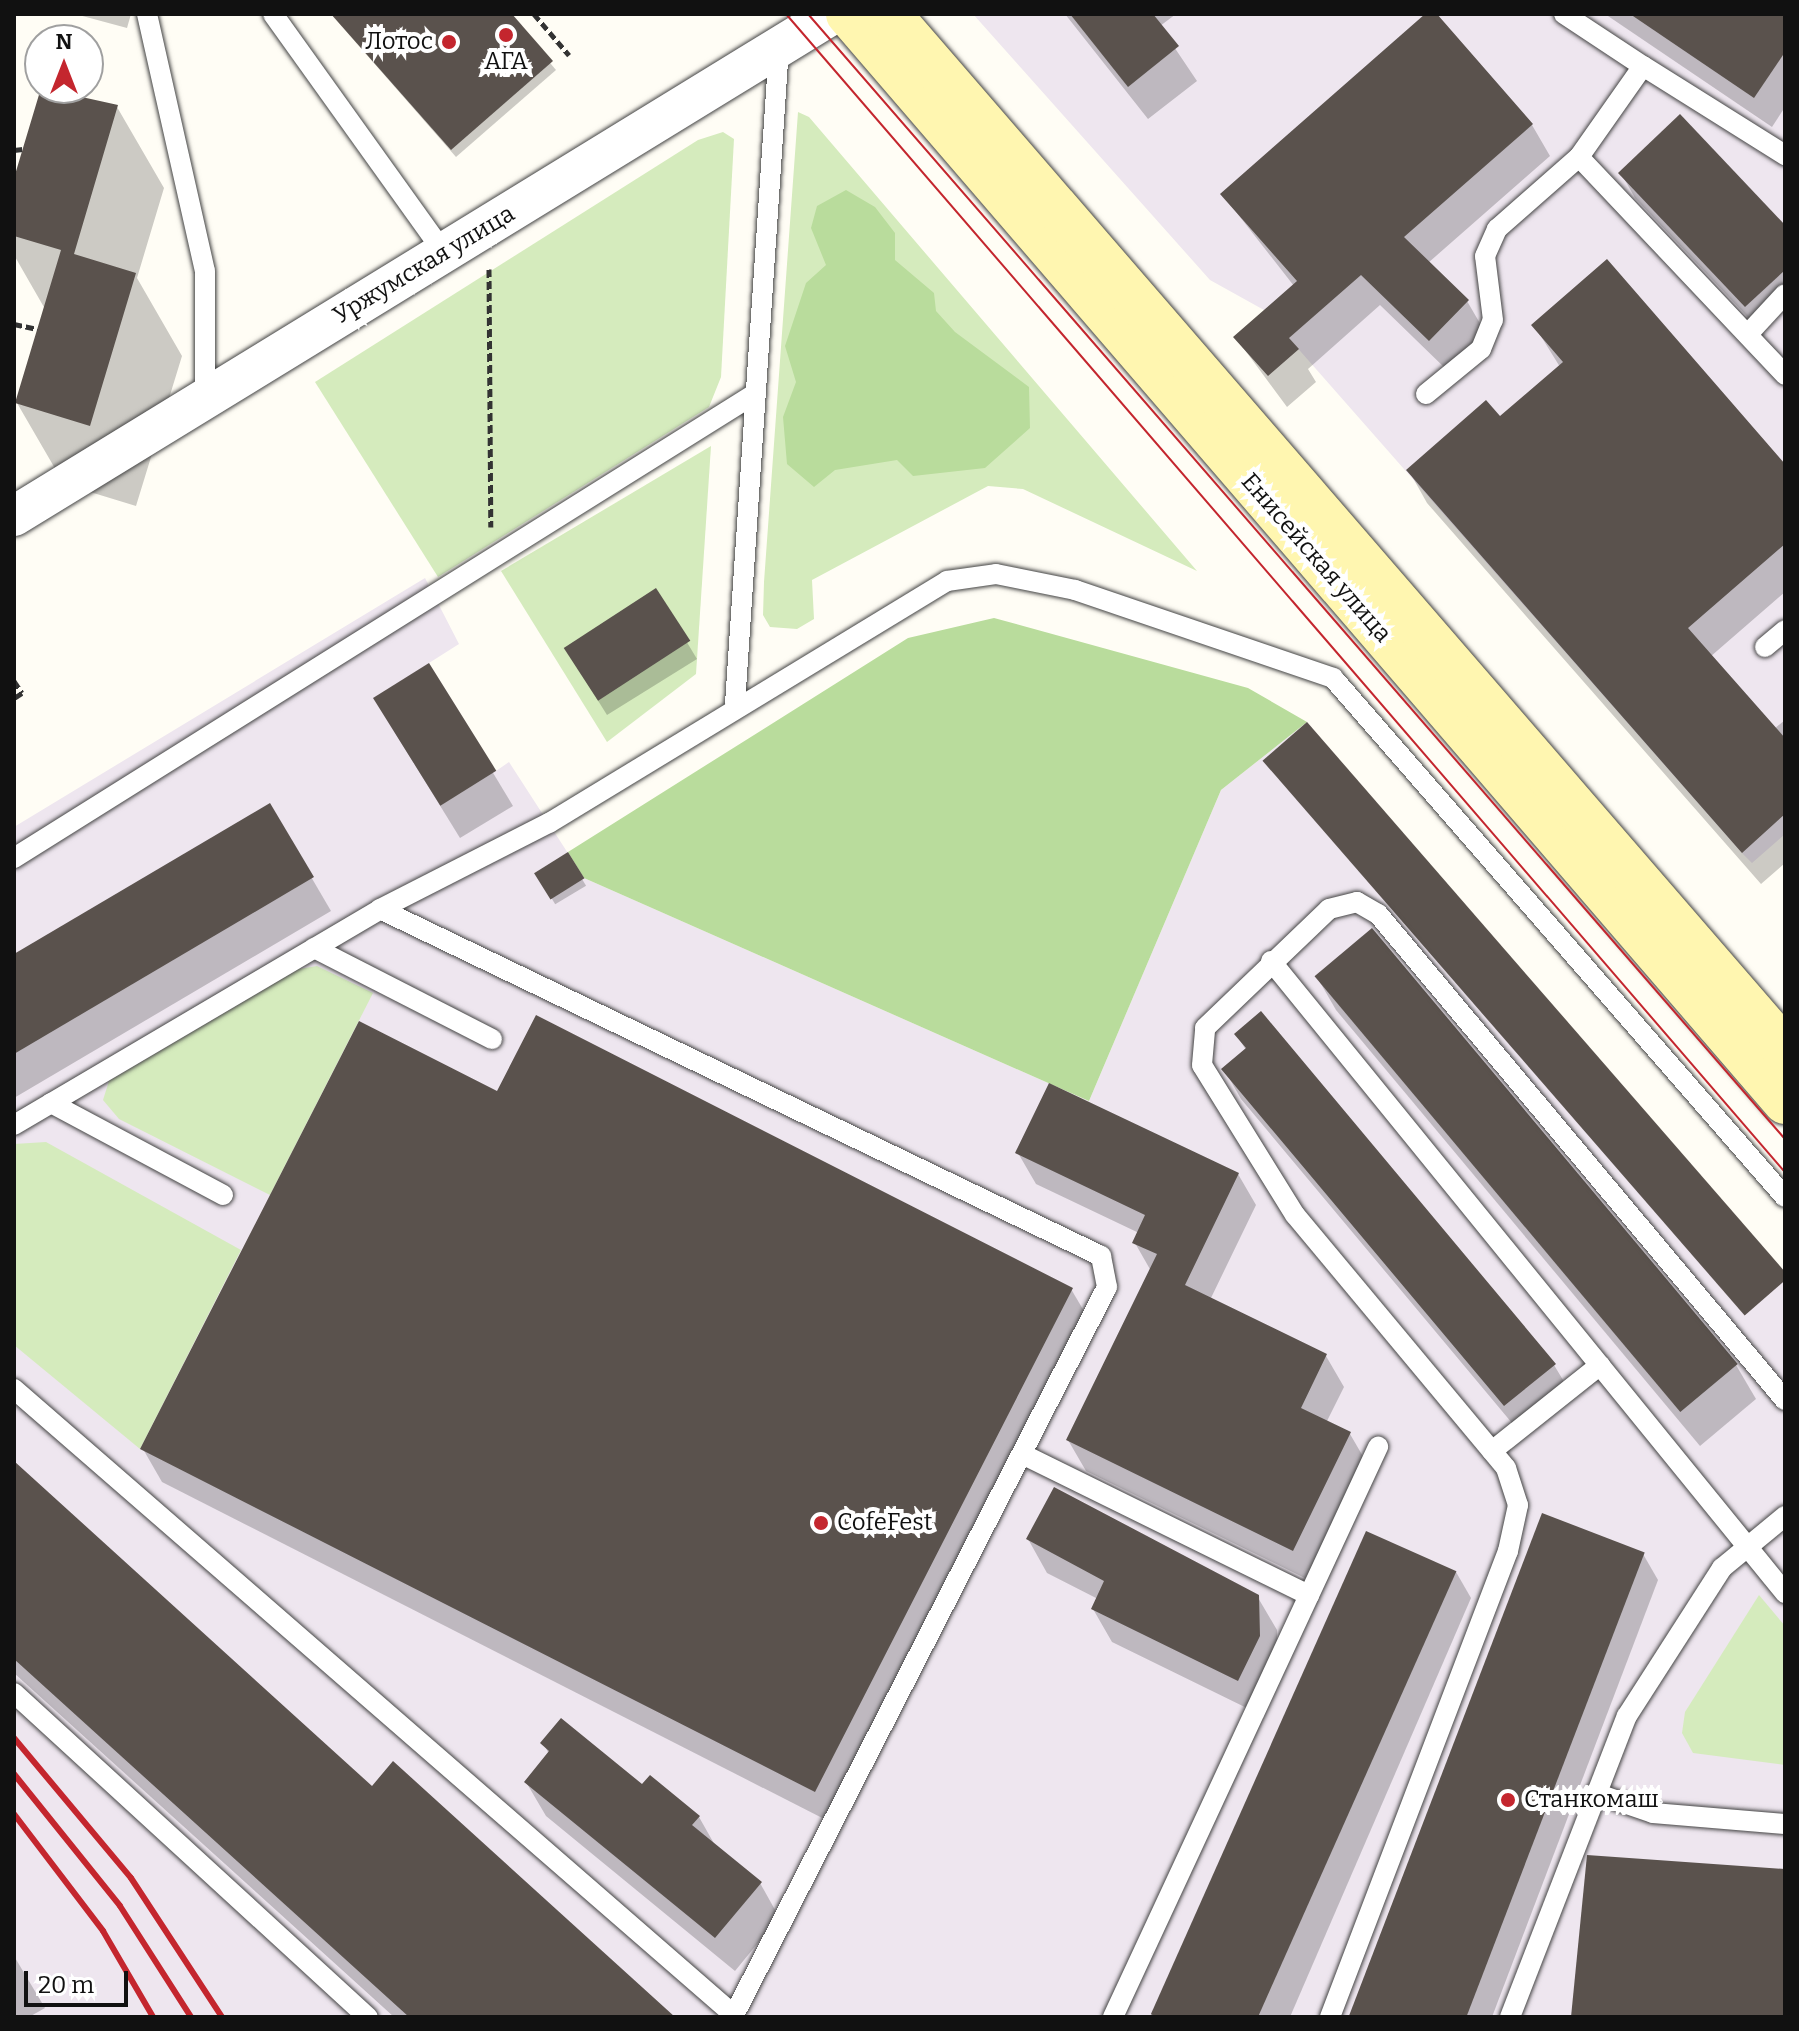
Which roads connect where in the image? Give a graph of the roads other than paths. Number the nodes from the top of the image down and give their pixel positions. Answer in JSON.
{"nodes":[{"id":1,"x":147,"y":14,"type":"edge"},
{"id":2,"x":273,"y":14,"type":"edge"},
{"id":3,"x":833,"y":14,"type":"edge"},
{"id":4,"x":848,"y":14,"type":"edge"},
{"id":5,"x":889,"y":14,"type":"edge"},
{"id":6,"x":1564,"y":14,"type":"edge"},
{"id":7,"x":779,"y":47,"type":"junction"},
{"id":8,"x":1643,"y":66,"type":"junction"},
{"id":9,"x":1785,"y":155,"type":"edge"},
{"id":10,"x":1579,"y":157,"type":"junction"},
{"id":11,"x":444,"y":253,"type":"junction"},
{"id":12,"x":1785,"y":294,"type":"edge"},
{"id":13,"x":1748,"y":334,"type":"junction"},
{"id":14,"x":1785,"y":375,"type":"edge"},
{"id":15,"x":205,"y":385,"type":"dead end"},
{"id":16,"x":1426,"y":394,"type":"dead end"},
{"id":17,"x":753,"y":395,"type":"junction"},
{"id":18,"x":14,"y":516,"type":"edge"},
{"id":19,"x":1785,"y":630,"type":"edge"},
{"id":20,"x":1765,"y":647,"type":"dead end"},
{"id":21,"x":735,"y":704,"type":"junction"},
{"id":22,"x":14,"y":858,"type":"edge"},
{"id":23,"x":380,"y":909,"type":"junction"},
{"id":24,"x":314,"y":948,"type":"junction"},
{"id":25,"x":1271,"y":961,"type":"junction"},
{"id":26,"x":492,"y":1039,"type":"dead end"},
{"id":27,"x":1785,"y":1050,"type":"edge"},
{"id":28,"x":1785,"y":1102,"type":"edge"},
{"id":29,"x":51,"y":1103,"type":"junction"},
{"id":30,"x":14,"y":1125,"type":"edge"},
{"id":31,"x":223,"y":1195,"type":"dead end"},
{"id":32,"x":1785,"y":1197,"type":"edge"},
{"id":33,"x":1600,"y":1365,"type":"junction"},
{"id":34,"x":14,"y":1389,"type":"edge"},
{"id":35,"x":1785,"y":1400,"type":"edge"},
{"id":36,"x":1378,"y":1447,"type":"dead end"},
{"id":37,"x":1492,"y":1451,"type":"junction"},
{"id":38,"x":1022,"y":1454,"type":"junction"},
{"id":39,"x":1785,"y":1516,"type":"edge"},
{"id":40,"x":1748,"y":1546,"type":"junction"},
{"id":41,"x":1785,"y":1593,"type":"edge"},
{"id":42,"x":1309,"y":1595,"type":"junction"},
{"id":43,"x":14,"y":1693,"type":"edge"},
{"id":44,"x":1595,"y":1793,"type":"junction"},
{"id":45,"x":1785,"y":1824,"type":"edge"},
{"id":46,"x":1508,"y":2011,"type":"edge"},
{"id":47,"x":735,"y":2016,"type":"edge"},
{"id":48,"x":368,"y":2017,"type":"edge"},
{"id":49,"x":1113,"y":2017,"type":"edge"},
{"id":50,"x":1330,"y":2017,"type":"edge"}],
"edges":[{"from":1,"to":15,"type":"lane"},
{"from":2,"to":11,"type":"lane"},
{"from":3,"to":7,"type":"street","name":"Уржумская улица"},
{"from":4,"to":28,"type":"main road","name":"Енисейская улица"},
{"from":5,"to":27,"type":"main road","name":"Енисейская улица"},
{"from":6,"to":8,"type":"lane"},
{"from":7,"to":11,"type":"street","name":"Уржумская улица"},
{"from":7,"to":17,"type":"lane"},
{"from":8,"to":9,"type":"lane"},
{"from":8,"to":10,"type":"lane"},
{"from":10,"to":13,"type":"lane"},
{"from":10,"to":16,"type":"lane"},
{"from":11,"to":18,"type":"street","name":"Уржумская улица"},
{"from":12,"to":13,"type":"lane"},
{"from":13,"to":14,"type":"lane"},
{"from":17,"to":21,"type":"lane"},
{"from":17,"to":22,"type":"lane"},
{"from":19,"to":20,"type":"lane"},
{"from":21,"to":23,"type":"lane"},
{"from":21,"to":32,"type":"lane"},
{"from":23,"to":24,"type":"lane"},
{"from":23,"to":38,"type":"lane"},
{"from":24,"to":26,"type":"lane"},
{"from":24,"to":29,"type":"lane"},
{"from":25,"to":33,"type":"lane"},
{"from":25,"to":35,"type":"lane"},
{"from":25,"to":37,"type":"lane"},
{"from":29,"to":30,"type":"lane"},
{"from":29,"to":31,"type":"lane"},
{"from":33,"to":37,"type":"lane"},
{"from":33,"to":40,"type":"lane"},
{"from":34,"to":47,"type":"lane"},
{"from":36,"to":42,"type":"lane"},
{"from":37,"to":50,"type":"lane"},
{"from":38,"to":42,"type":"lane"},
{"from":38,"to":47,"type":"lane"},
{"from":39,"to":40,"type":"lane"},
{"from":40,"to":41,"type":"lane"},
{"from":40,"to":44,"type":"lane"},
{"from":42,"to":49,"type":"lane"},
{"from":43,"to":48,"type":"lane"},
{"from":44,"to":45,"type":"lane"},
{"from":44,"to":46,"type":"lane"}]}
